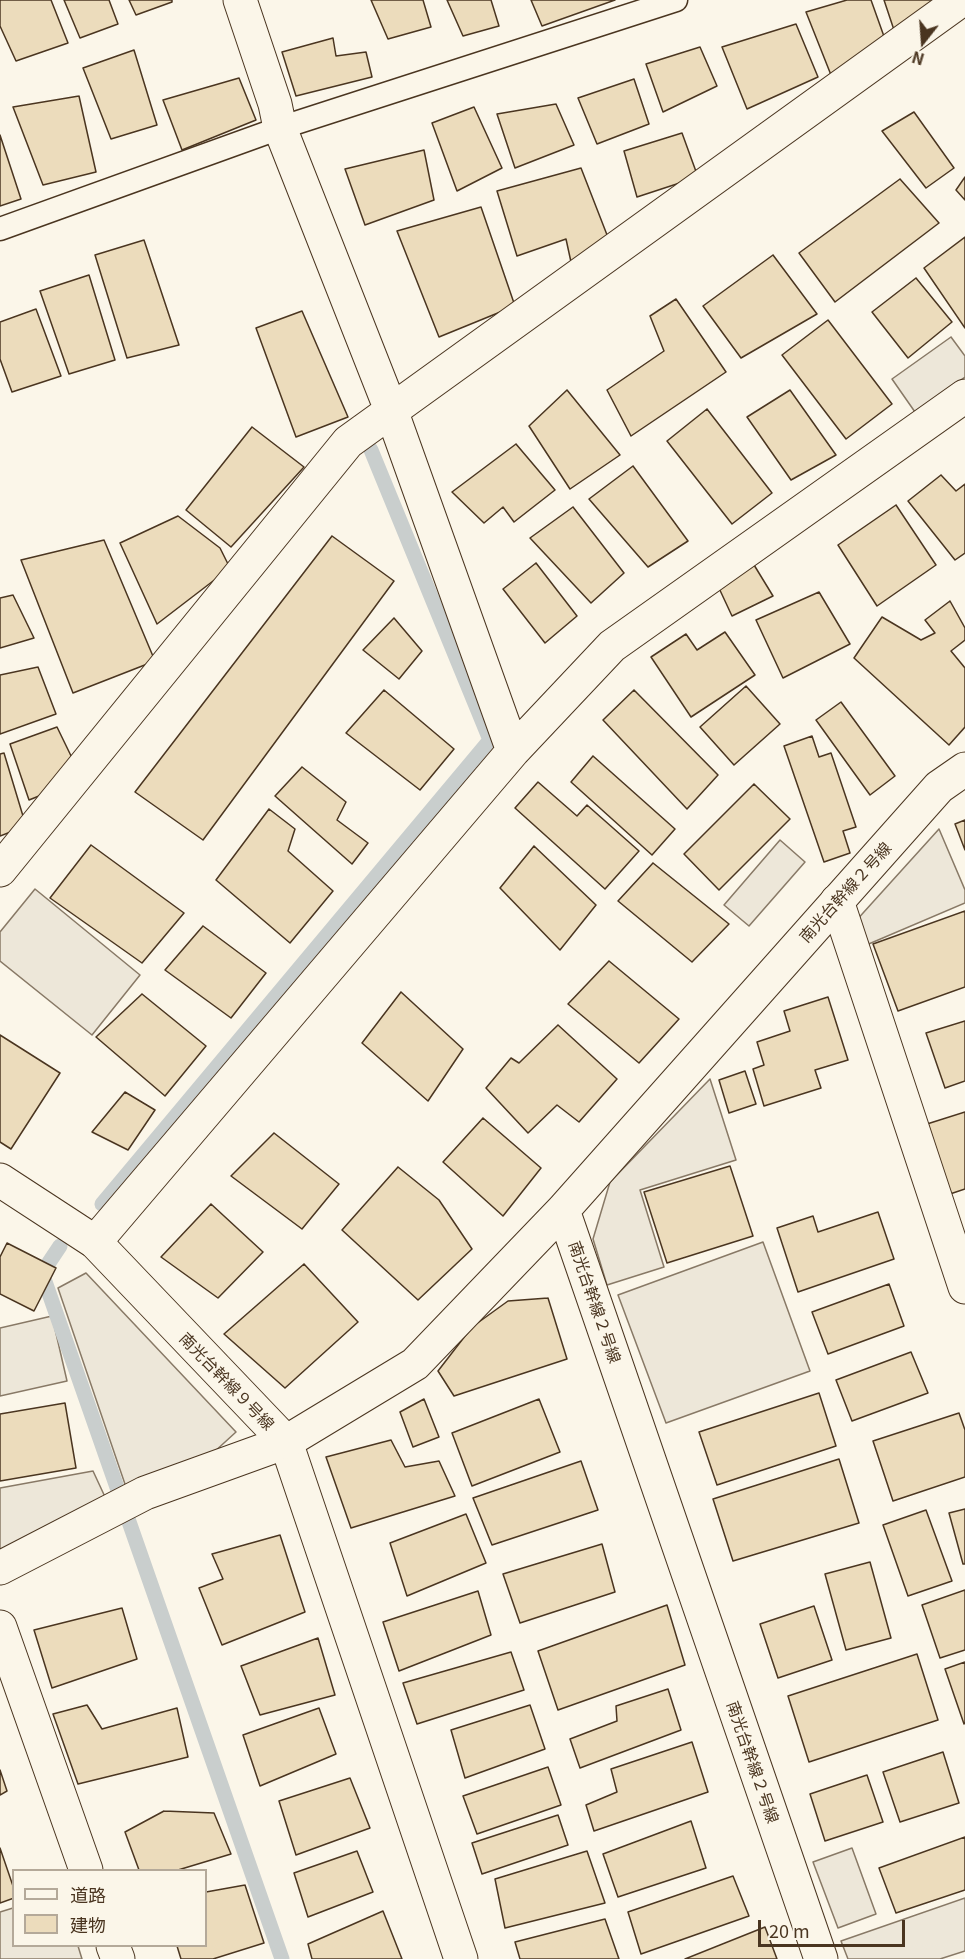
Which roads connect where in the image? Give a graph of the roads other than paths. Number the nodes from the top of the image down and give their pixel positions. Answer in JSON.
{"nodes":[{"id":1,"x":240,"y":0,"type":"edge"},
{"id":2,"x":676,"y":0,"type":"edge"},
{"id":3,"x":961,"y":0,"type":"edge"},
{"id":4,"x":280,"y":128,"type":"junction"},
{"id":5,"x":0,"y":229,"type":"edge"},
{"id":6,"x":965,"y":396,"type":"edge"},
{"id":7,"x":391,"y":410,"type":"junction"},
{"id":8,"x":513,"y":751,"type":"junction"},
{"id":9,"x":965,"y":769,"type":"edge"},
{"id":10,"x":0,"y":870,"type":"edge"},
{"id":11,"x":837,"y":901,"type":"junction"},
{"id":12,"x":0,"y":1180,"type":"edge"},
{"id":13,"x":563,"y":1210,"type":"junction"},
{"id":14,"x":95,"y":1242,"type":"junction"},
{"id":15,"x":965,"y":1287,"type":"edge"},
{"id":16,"x":286,"y":1442,"type":"junction"},
{"id":17,"x":0,"y":1568,"type":"edge"},
{"id":18,"x":0,"y":1627,"type":"edge"},
{"id":19,"x":86,"y":1869,"type":"edge"},
{"id":20,"x":461,"y":1959,"type":"edge"},
{"id":21,"x":820,"y":1959,"type":"edge"}],
"edges":[{"from":1,"to":4,"type":"street"},
{"from":2,"to":4,"type":"lane"},
{"from":3,"to":7,"type":"street"},
{"from":4,"to":5,"type":"lane"},
{"from":4,"to":7,"type":"street"},
{"from":6,"to":8,"type":"street"},
{"from":7,"to":8,"type":"street"},
{"from":7,"to":10,"type":"street"},
{"from":8,"to":14,"type":"street"},
{"from":9,"to":11,"type":"street","name":"南光台幹線２号線"},
{"from":11,"to":13,"type":"street","name":"南光台幹線２号線"},
{"from":11,"to":15,"type":"street"},
{"from":12,"to":14,"type":"street","name":"南光台幹線９号線"},
{"from":13,"to":16,"type":"street","name":"南光台幹線９号線"},
{"from":13,"to":21,"type":"street","name":"南光台幹線２号線"},
{"from":14,"to":16,"type":"street","name":"南光台幹線９号線"},
{"from":16,"to":17,"type":"street"},
{"from":16,"to":20,"type":"street"},
{"from":18,"to":19,"type":"street"}]}
